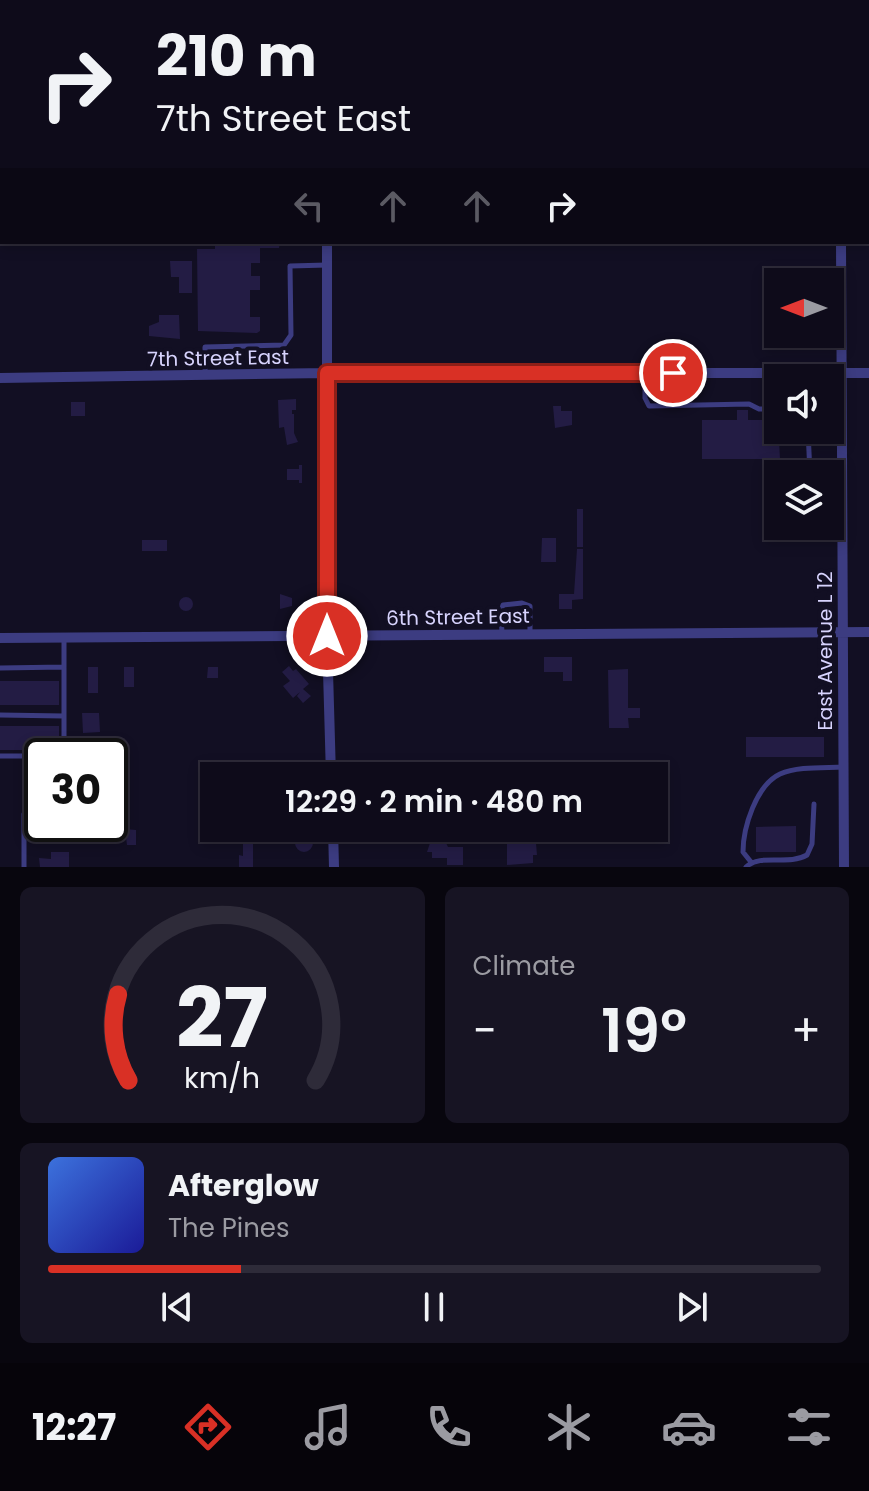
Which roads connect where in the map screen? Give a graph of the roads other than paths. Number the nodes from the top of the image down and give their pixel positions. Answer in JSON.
{"nodes":[{"id":1,"x":327,"y":244,"type":"edge"},
{"id":2,"x":841,"y":244,"type":"edge"},
{"id":3,"x":327,"y":265,"type":"junction"},
{"id":4,"x":842,"y":364,"type":"edge"},
{"id":5,"x":327,"y":373,"type":"junction"},
{"id":6,"x":645,"y":373,"type":"junction"},
{"id":7,"x":844,"y":373,"type":"edge"},
{"id":8,"x":869,"y":373,"type":"edge"},
{"id":9,"x":764,"y":375,"type":"edge"},
{"id":10,"x":205,"y":376,"type":"junction"},
{"id":11,"x":0,"y":378,"type":"edge"},
{"id":12,"x":764,"y":409,"type":"edge"},
{"id":13,"x":842,"y":540,"type":"edge"},
{"id":14,"x":843,"y":632,"type":"junction"},
{"id":15,"x":869,"y":632,"type":"edge"},
{"id":16,"x":502,"y":634,"type":"junction"},
{"id":17,"x":530,"y":634,"type":"junction"},
{"id":18,"x":327,"y":636,"type":"junction"},
{"id":19,"x":0,"y":638,"type":"edge"},
{"id":20,"x":64,"y":638,"type":"junction"},
{"id":21,"x":64,"y":667,"type":"junction"},
{"id":22,"x":0,"y":668,"type":"edge"},
{"id":23,"x":0,"y":715,"type":"edge"},
{"id":24,"x":64,"y":716,"type":"junction"},
{"id":25,"x":0,"y":756,"type":"edge"},
{"id":26,"x":331,"y":762,"type":"edge"},
{"id":27,"x":843,"y":767,"type":"junction"},
{"id":28,"x":814,"y":804,"type":"dead end"},
{"id":29,"x":24,"y":842,"type":"edge"},
{"id":30,"x":333,"y":842,"type":"edge"},
{"id":31,"x":751,"y":862,"type":"junction"},
{"id":32,"x":24,"y":867,"type":"edge"},
{"id":33,"x":334,"y":867,"type":"edge"},
{"id":34,"x":746,"y":867,"type":"edge"},
{"id":35,"x":844,"y":867,"type":"edge"}],
"edges":[{"from":1,"to":3,"type":"street"},
{"from":2,"to":4,"type":"street","name":"East Avenue L 12"},
{"from":3,"to":5,"type":"street"},
{"from":3,"to":10,"type":"lane"},
{"from":5,"to":6,"type":"street","name":"7th Street East"},
{"from":5,"to":10,"type":"street","name":"7th Street East"},
{"from":5,"to":18,"type":"street"},
{"from":6,"to":9,"type":"street","name":"7th Street East"},
{"from":6,"to":12,"type":"lane"},
{"from":7,"to":8,"type":"street","name":"7th Street East"},
{"from":10,"to":11,"type":"street","name":"7th Street East"},
{"from":13,"to":14,"type":"street","name":"East Avenue L 12"},
{"from":14,"to":15,"type":"street","name":"6th Street East"},
{"from":14,"to":17,"type":"street","name":"6th Street East"},
{"from":14,"to":27,"type":"street","name":"East Avenue L 12"},
{"from":16,"to":17,"type":"street","name":"6th Street East"},
{"from":16,"to":17,"type":"lane"},
{"from":16,"to":18,"type":"street","name":"6th Street East"},
{"from":18,"to":20,"type":"street","name":"6th Street East"},
{"from":18,"to":26,"type":"street"},
{"from":19,"to":20,"type":"street","name":"6th Street East"},
{"from":20,"to":21,"type":"lane"},
{"from":21,"to":22,"type":"lane"},
{"from":21,"to":24,"type":"lane"},
{"from":23,"to":24,"type":"lane"},
{"from":24,"to":25,"type":"lane"},
{"from":27,"to":31,"type":"lane"},
{"from":27,"to":35,"type":"street","name":"East Avenue L 12"},
{"from":28,"to":31,"type":"lane"},
{"from":29,"to":32,"type":"lane"},
{"from":30,"to":33,"type":"street"},
{"from":31,"to":34,"type":"lane"}]}
